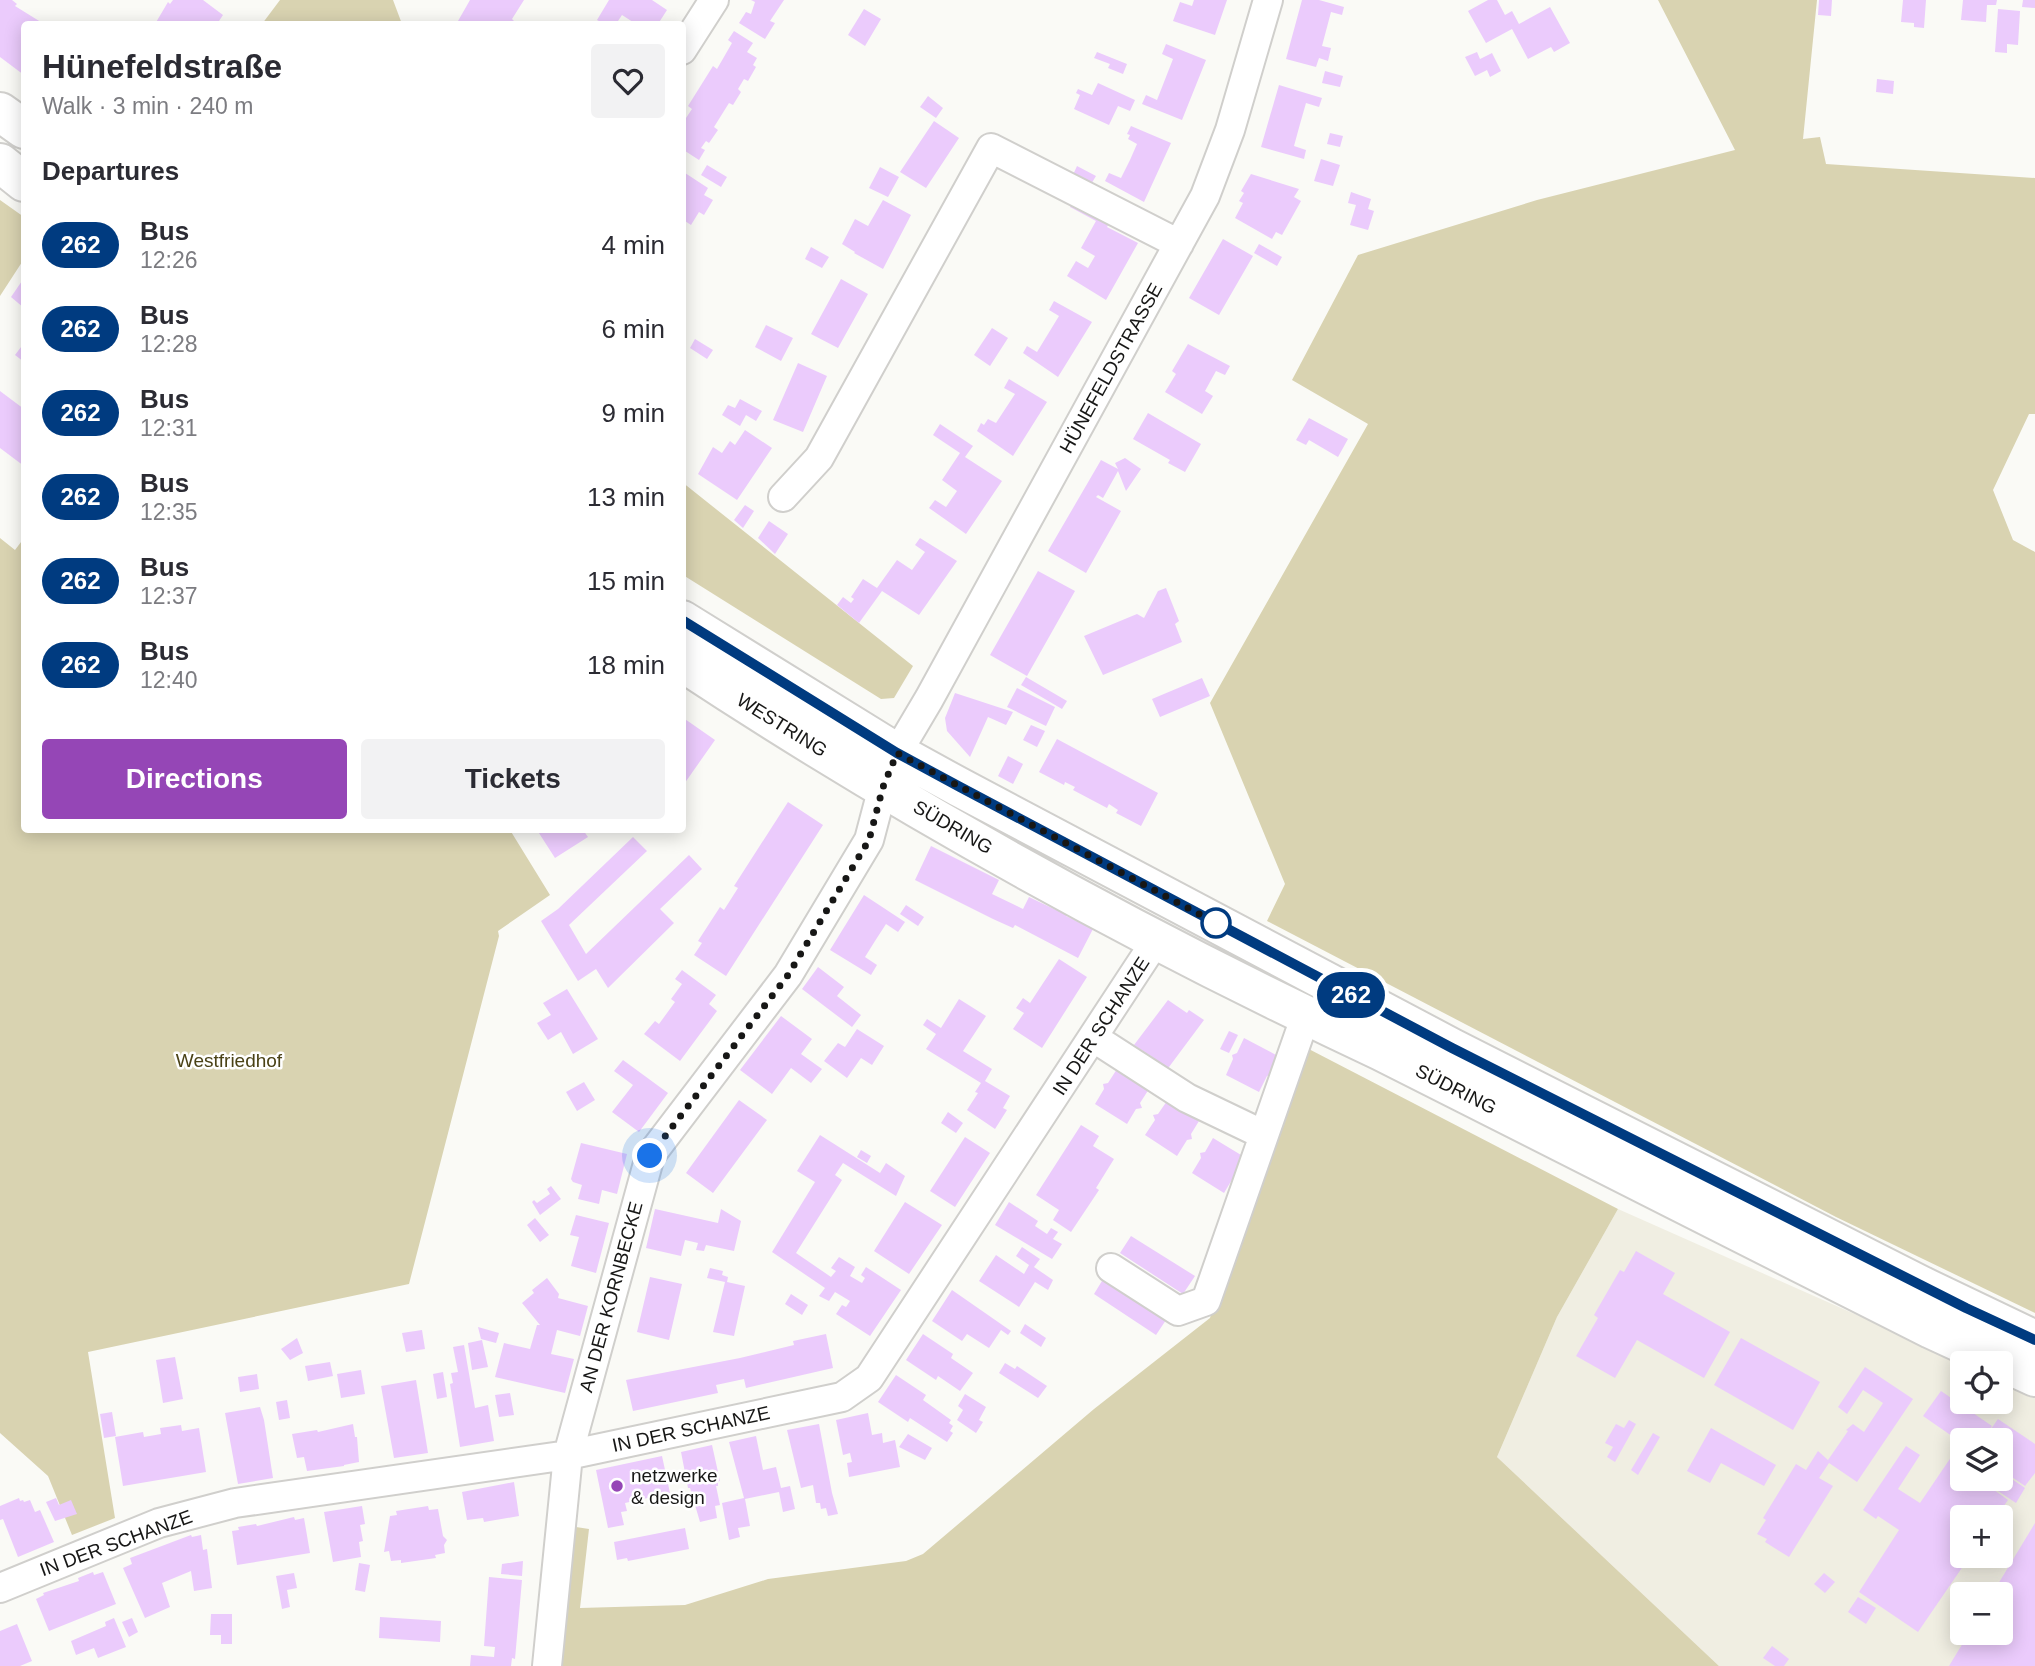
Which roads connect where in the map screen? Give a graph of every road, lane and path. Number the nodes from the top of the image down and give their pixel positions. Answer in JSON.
{"nodes":[{"id":1,"x":714,"y":0,"type":"edge"},
{"id":2,"x":1268,"y":0,"type":"edge"},
{"id":3,"x":686,"y":44,"type":"edge"},
{"id":4,"x":0,"y":111,"type":"edge"},
{"id":5,"x":21,"y":127,"type":"edge"},
{"id":6,"x":0,"y":163,"type":"edge"},
{"id":7,"x":21,"y":180,"type":"edge"},
{"id":8,"x":1179,"y":244,"type":"junction"},
{"id":9,"x":783,"y":498,"type":"dead end"},
{"id":10,"x":686,"y":623,"type":"edge"},
{"id":11,"x":686,"y":664,"type":"edge"},
{"id":12,"x":890,"y":770,"type":"junction"},
{"id":13,"x":1157,"y":939,"type":"junction"},
{"id":14,"x":1306,"y":1016,"type":"junction"},
{"id":15,"x":1094,"y":1038,"type":"junction"},
{"id":16,"x":1262,"y":1135,"type":"junction"},
{"id":17,"x":1111,"y":1268,"type":"dead end"},
{"id":18,"x":2035,"y":1340,"type":"edge"},
{"id":19,"x":2035,"y":1377,"type":"edge"},
{"id":20,"x":568,"y":1455,"type":"junction"},
{"id":21,"x":0,"y":1588,"type":"edge"},
{"id":22,"x":547,"y":1666,"type":"edge"}],
"edges":[{"from":1,"to":3,"type":"street"},
{"from":2,"to":8,"type":"street","name":"HÜNEFELDSTRASSE"},
{"from":4,"to":5,"type":"main road"},
{"from":6,"to":7,"type":"main road"},
{"from":8,"to":9,"type":"street"},
{"from":8,"to":12,"type":"street","name":"HÜNEFELDSTRASSE"},
{"from":10,"to":12,"type":"main road","name":"WESTRING"},
{"from":11,"to":12,"type":"main road","name":"WESTRING"},
{"from":12,"to":13,"type":"main road","name":"SÜDRING"},
{"from":12,"to":18,"type":"main road","name":"SÜDRING"},
{"from":12,"to":20,"type":"street","name":"AN DER KORNBECKE"},
{"from":13,"to":14,"type":"main road","name":"SÜDRING"},
{"from":13,"to":15,"type":"street","name":"IN DER SCHANZE"},
{"from":14,"to":16,"type":"street"},
{"from":14,"to":19,"type":"main road","name":"SÜDRING"},
{"from":15,"to":16,"type":"street"},
{"from":15,"to":20,"type":"street","name":"IN DER SCHANZE"},
{"from":16,"to":17,"type":"street"},
{"from":20,"to":21,"type":"street","name":"IN DER SCHANZE"},
{"from":20,"to":22,"type":"street","name":"AN DER KORNBECKE"}]}
